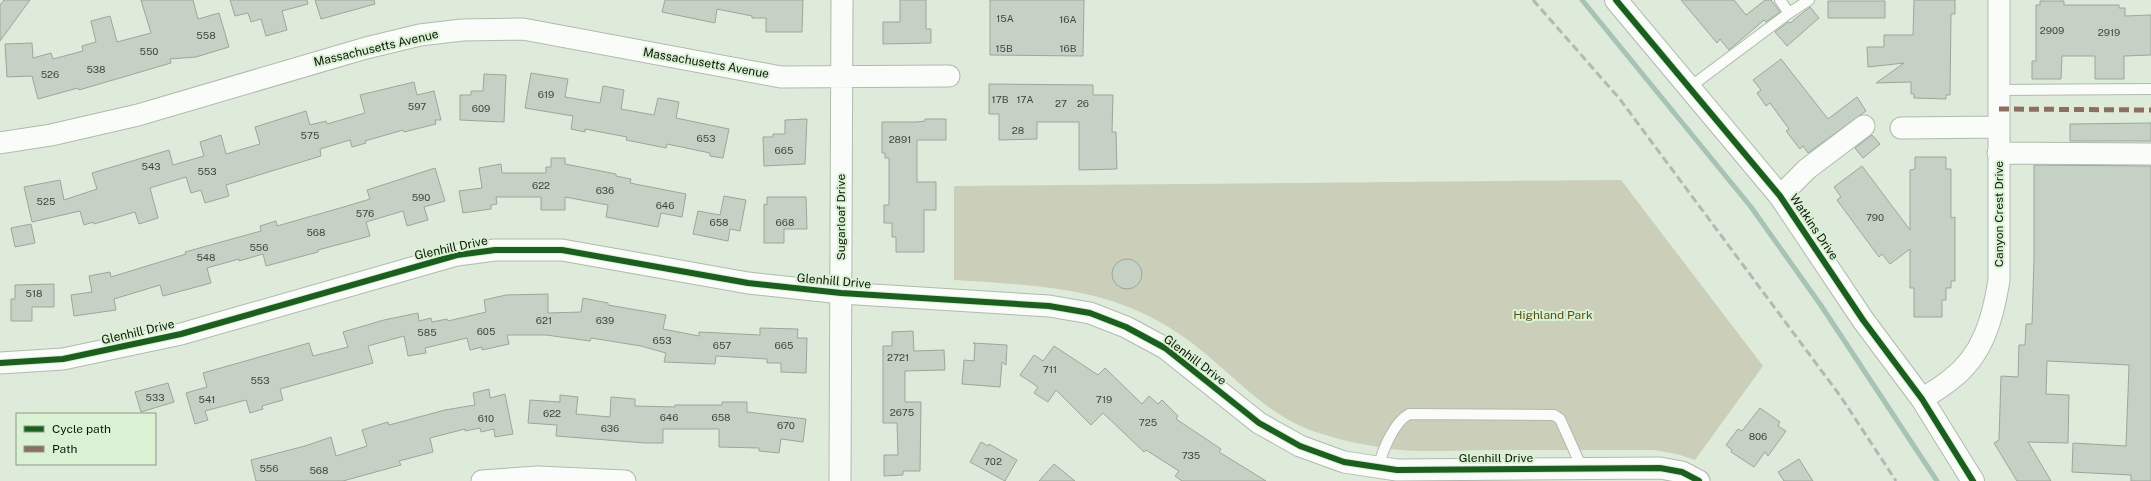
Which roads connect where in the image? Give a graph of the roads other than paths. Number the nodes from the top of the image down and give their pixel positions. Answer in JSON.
{"nodes":[{"id":1,"x":842,"y":0,"type":"edge"},
{"id":2,"x":1616,"y":0,"type":"edge"},
{"id":3,"x":1780,"y":0,"type":"edge"},
{"id":4,"x":1809,"y":0,"type":"edge"},
{"id":5,"x":1999,"y":0,"type":"edge"},
{"id":6,"x":1789,"y":13,"type":"junction"},
{"id":7,"x":842,"y":76,"type":"junction"},
{"id":8,"x":949,"y":76,"type":"dead end"},
{"id":9,"x":1690,"y":87,"type":"junction"},
{"id":10,"x":2151,"y":89,"type":"edge"},
{"id":11,"x":1999,"y":90,"type":"junction"},
{"id":12,"x":1864,"y":126,"type":"dead end"},
{"id":13,"x":1999,"y":127,"type":"junction"},
{"id":14,"x":1901,"y":128,"type":"dead end"},
{"id":15,"x":0,"y":143,"type":"edge"},
{"id":16,"x":1998,"y":153,"type":"junction"},
{"id":17,"x":2151,"y":154,"type":"edge"},
{"id":18,"x":1780,"y":196,"type":"junction"},
{"id":19,"x":841,"y":293,"type":"junction"},
{"id":20,"x":0,"y":364,"type":"edge"},
{"id":21,"x":1922,"y":399,"type":"junction"},
{"id":22,"x":1378,"y":468,"type":"junction"},
{"id":23,"x":1582,"y":468,"type":"junction"},
{"id":24,"x":482,"y":481,"type":"edge"},
{"id":25,"x":625,"y":481,"type":"edge"},
{"id":26,"x":840,"y":481,"type":"edge"},
{"id":27,"x":1699,"y":481,"type":"edge"},
{"id":28,"x":1973,"y":481,"type":"edge"}],
"edges":[{"from":1,"to":7,"type":"street","name":"Sugarloaf Drive"},
{"from":2,"to":9,"type":"street","name":"Watkins Drive"},
{"from":3,"to":6,"type":"lane"},
{"from":4,"to":6,"type":"lane"},
{"from":5,"to":11,"type":"street","name":"Canyon Crest Drive"},
{"from":6,"to":9,"type":"lane"},
{"from":7,"to":8,"type":"street","name":"Massachusetts Avenue"},
{"from":7,"to":15,"type":"street","name":"Massachusetts Avenue"},
{"from":7,"to":19,"type":"street","name":"Sugarloaf Drive"},
{"from":9,"to":18,"type":"street","name":"Watkins Drive"},
{"from":10,"to":11,"type":"lane"},
{"from":11,"to":13,"type":"street","name":"Canyon Crest Drive"},
{"from":12,"to":18,"type":"street"},
{"from":13,"to":14,"type":"street"},
{"from":13,"to":16,"type":"street","name":"Canyon Crest Drive"},
{"from":16,"to":17,"type":"street"},
{"from":16,"to":21,"type":"street","name":"Canyon Crest Drive"},
{"from":18,"to":21,"type":"street","name":"Watkins Drive"},
{"from":19,"to":20,"type":"street","name":"Glenhill Drive"},
{"from":19,"to":22,"type":"street","name":"Glenhill Drive"},
{"from":19,"to":26,"type":"street","name":"Sugarloaf Drive"},
{"from":21,"to":28,"type":"street","name":"Watkins Drive"},
{"from":22,"to":23,"type":"street","name":"Glenhill Drive"},
{"from":22,"to":23,"type":"lane"},
{"from":23,"to":27,"type":"street","name":"Glenhill Drive"},
{"from":24,"to":25,"type":"street"}]}
